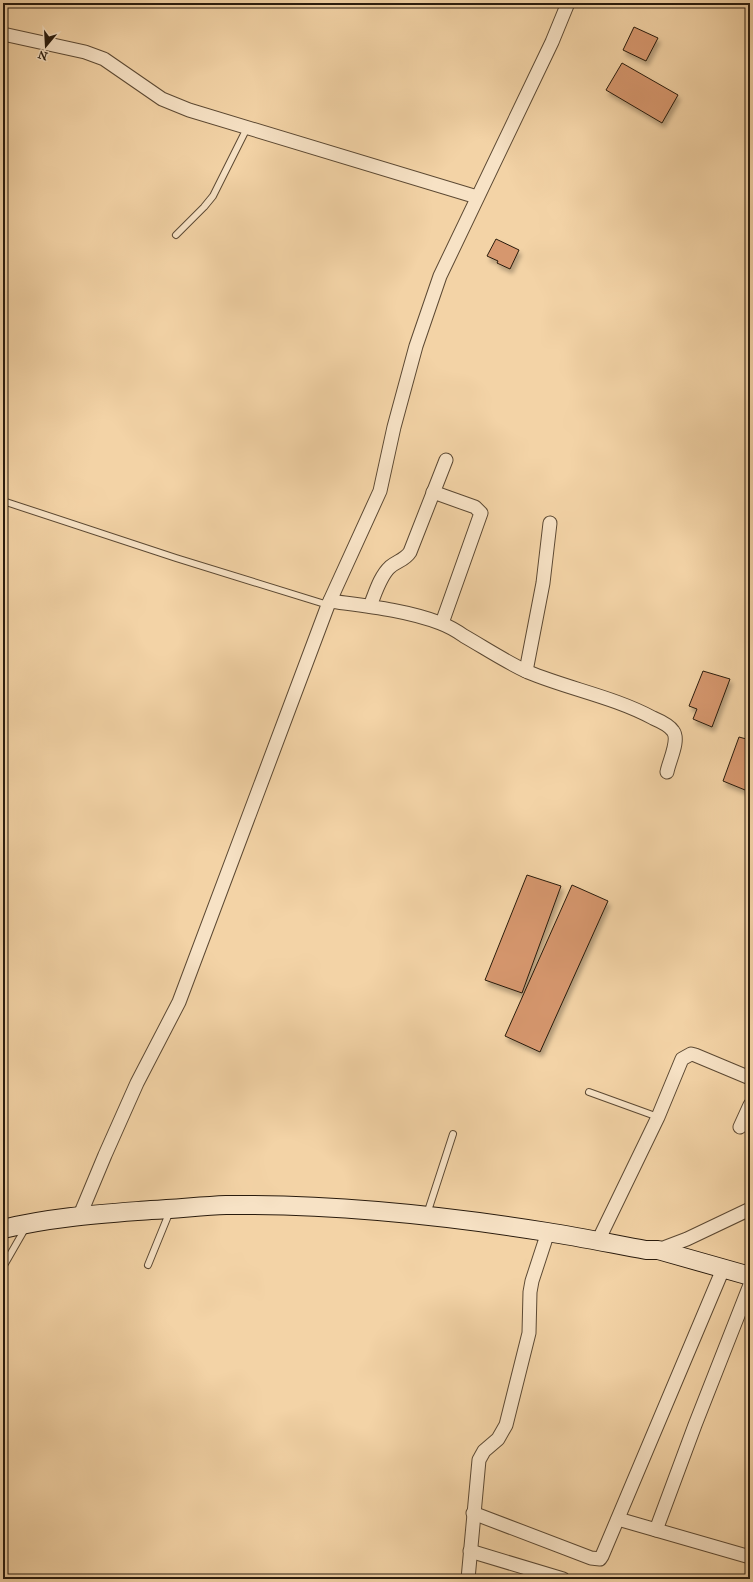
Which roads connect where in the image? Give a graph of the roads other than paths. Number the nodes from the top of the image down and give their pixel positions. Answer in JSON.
{"nodes":[{"id":1,"x":568,"y":3,"type":"edge"},
{"id":2,"x":3,"y":34,"type":"edge"},
{"id":3,"x":247,"y":128,"type":"junction"},
{"id":4,"x":477,"y":197,"type":"junction"},
{"id":5,"x":176,"y":234,"type":"dead end"},
{"id":6,"x":446,"y":460,"type":"dead end"},
{"id":7,"x":433,"y":492,"type":"junction"},
{"id":8,"x":3,"y":501,"type":"edge"},
{"id":9,"x":550,"y":523,"type":"dead end"},
{"id":10,"x":329,"y":603,"type":"junction"},
{"id":11,"x":370,"y":606,"type":"junction"},
{"id":12,"x":442,"y":623,"type":"junction"},
{"id":13,"x":526,"y":671,"type":"junction"},
{"id":14,"x":667,"y":772,"type":"dead end"},
{"id":15,"x":750,"y":1078,"type":"edge"},
{"id":16,"x":589,"y":1092,"type":"dead end"},
{"id":17,"x":750,"y":1105,"type":"edge"},
{"id":18,"x":658,"y":1117,"type":"junction"},
{"id":19,"x":740,"y":1127,"type":"dead end"},
{"id":20,"x":453,"y":1134,"type":"dead end"},
{"id":21,"x":170,"y":1209,"type":"junction"},
{"id":22,"x":750,"y":1209,"type":"edge"},
{"id":23,"x":80,"y":1215,"type":"junction"},
{"id":24,"x":427,"y":1215,"type":"junction"},
{"id":25,"x":29,"y":1222,"type":"junction"},
{"id":26,"x":3,"y":1229,"type":"edge"},
{"id":27,"x":548,"y":1232,"type":"junction"},
{"id":28,"x":598,"y":1241,"type":"junction"},
{"id":29,"x":658,"y":1250,"type":"junction"},
{"id":30,"x":148,"y":1265,"type":"dead end"},
{"id":31,"x":3,"y":1267,"type":"edge"},
{"id":32,"x":723,"y":1269,"type":"junction"},
{"id":33,"x":750,"y":1276,"type":"edge"},
{"id":34,"x":750,"y":1284,"type":"edge"},
{"id":35,"x":473,"y":1513,"type":"junction"},
{"id":36,"x":618,"y":1519,"type":"junction"},
{"id":37,"x":656,"y":1530,"type":"junction"},
{"id":38,"x":470,"y":1551,"type":"junction"},
{"id":39,"x":750,"y":1557,"type":"edge"},
{"id":40,"x":468,"y":1579,"type":"edge"},
{"id":41,"x":563,"y":1579,"type":"edge"}],
"edges":[{"from":1,"to":4,"type":"street"},
{"from":2,"to":3,"type":"street"},
{"from":3,"to":4,"type":"street"},
{"from":3,"to":5,"type":"lane"},
{"from":4,"to":10,"type":"street"},
{"from":6,"to":7,"type":"street"},
{"from":7,"to":11,"type":"street"},
{"from":7,"to":12,"type":"street"},
{"from":8,"to":10,"type":"lane"},
{"from":9,"to":13,"type":"street"},
{"from":10,"to":11,"type":"street"},
{"from":10,"to":23,"type":"street"},
{"from":11,"to":12,"type":"street"},
{"from":12,"to":13,"type":"street"},
{"from":13,"to":14,"type":"street"},
{"from":15,"to":18,"type":"street"},
{"from":16,"to":18,"type":"lane"},
{"from":17,"to":19,"type":"street"},
{"from":18,"to":28,"type":"street"},
{"from":20,"to":24,"type":"lane"},
{"from":21,"to":23,"type":"street"},
{"from":21,"to":24,"type":"street"},
{"from":21,"to":30,"type":"lane"},
{"from":22,"to":29,"type":"street"},
{"from":23,"to":25,"type":"street"},
{"from":24,"to":27,"type":"street"},
{"from":25,"to":26,"type":"street"},
{"from":25,"to":31,"type":"lane"},
{"from":27,"to":28,"type":"street"},
{"from":27,"to":35,"type":"street"},
{"from":28,"to":29,"type":"street"},
{"from":29,"to":32,"type":"street"},
{"from":32,"to":33,"type":"street"},
{"from":32,"to":36,"type":"street"},
{"from":34,"to":37,"type":"street"},
{"from":35,"to":36,"type":"street"},
{"from":35,"to":38,"type":"street"},
{"from":36,"to":37,"type":"street"},
{"from":37,"to":39,"type":"street"},
{"from":38,"to":40,"type":"street"},
{"from":38,"to":41,"type":"street"}]}
